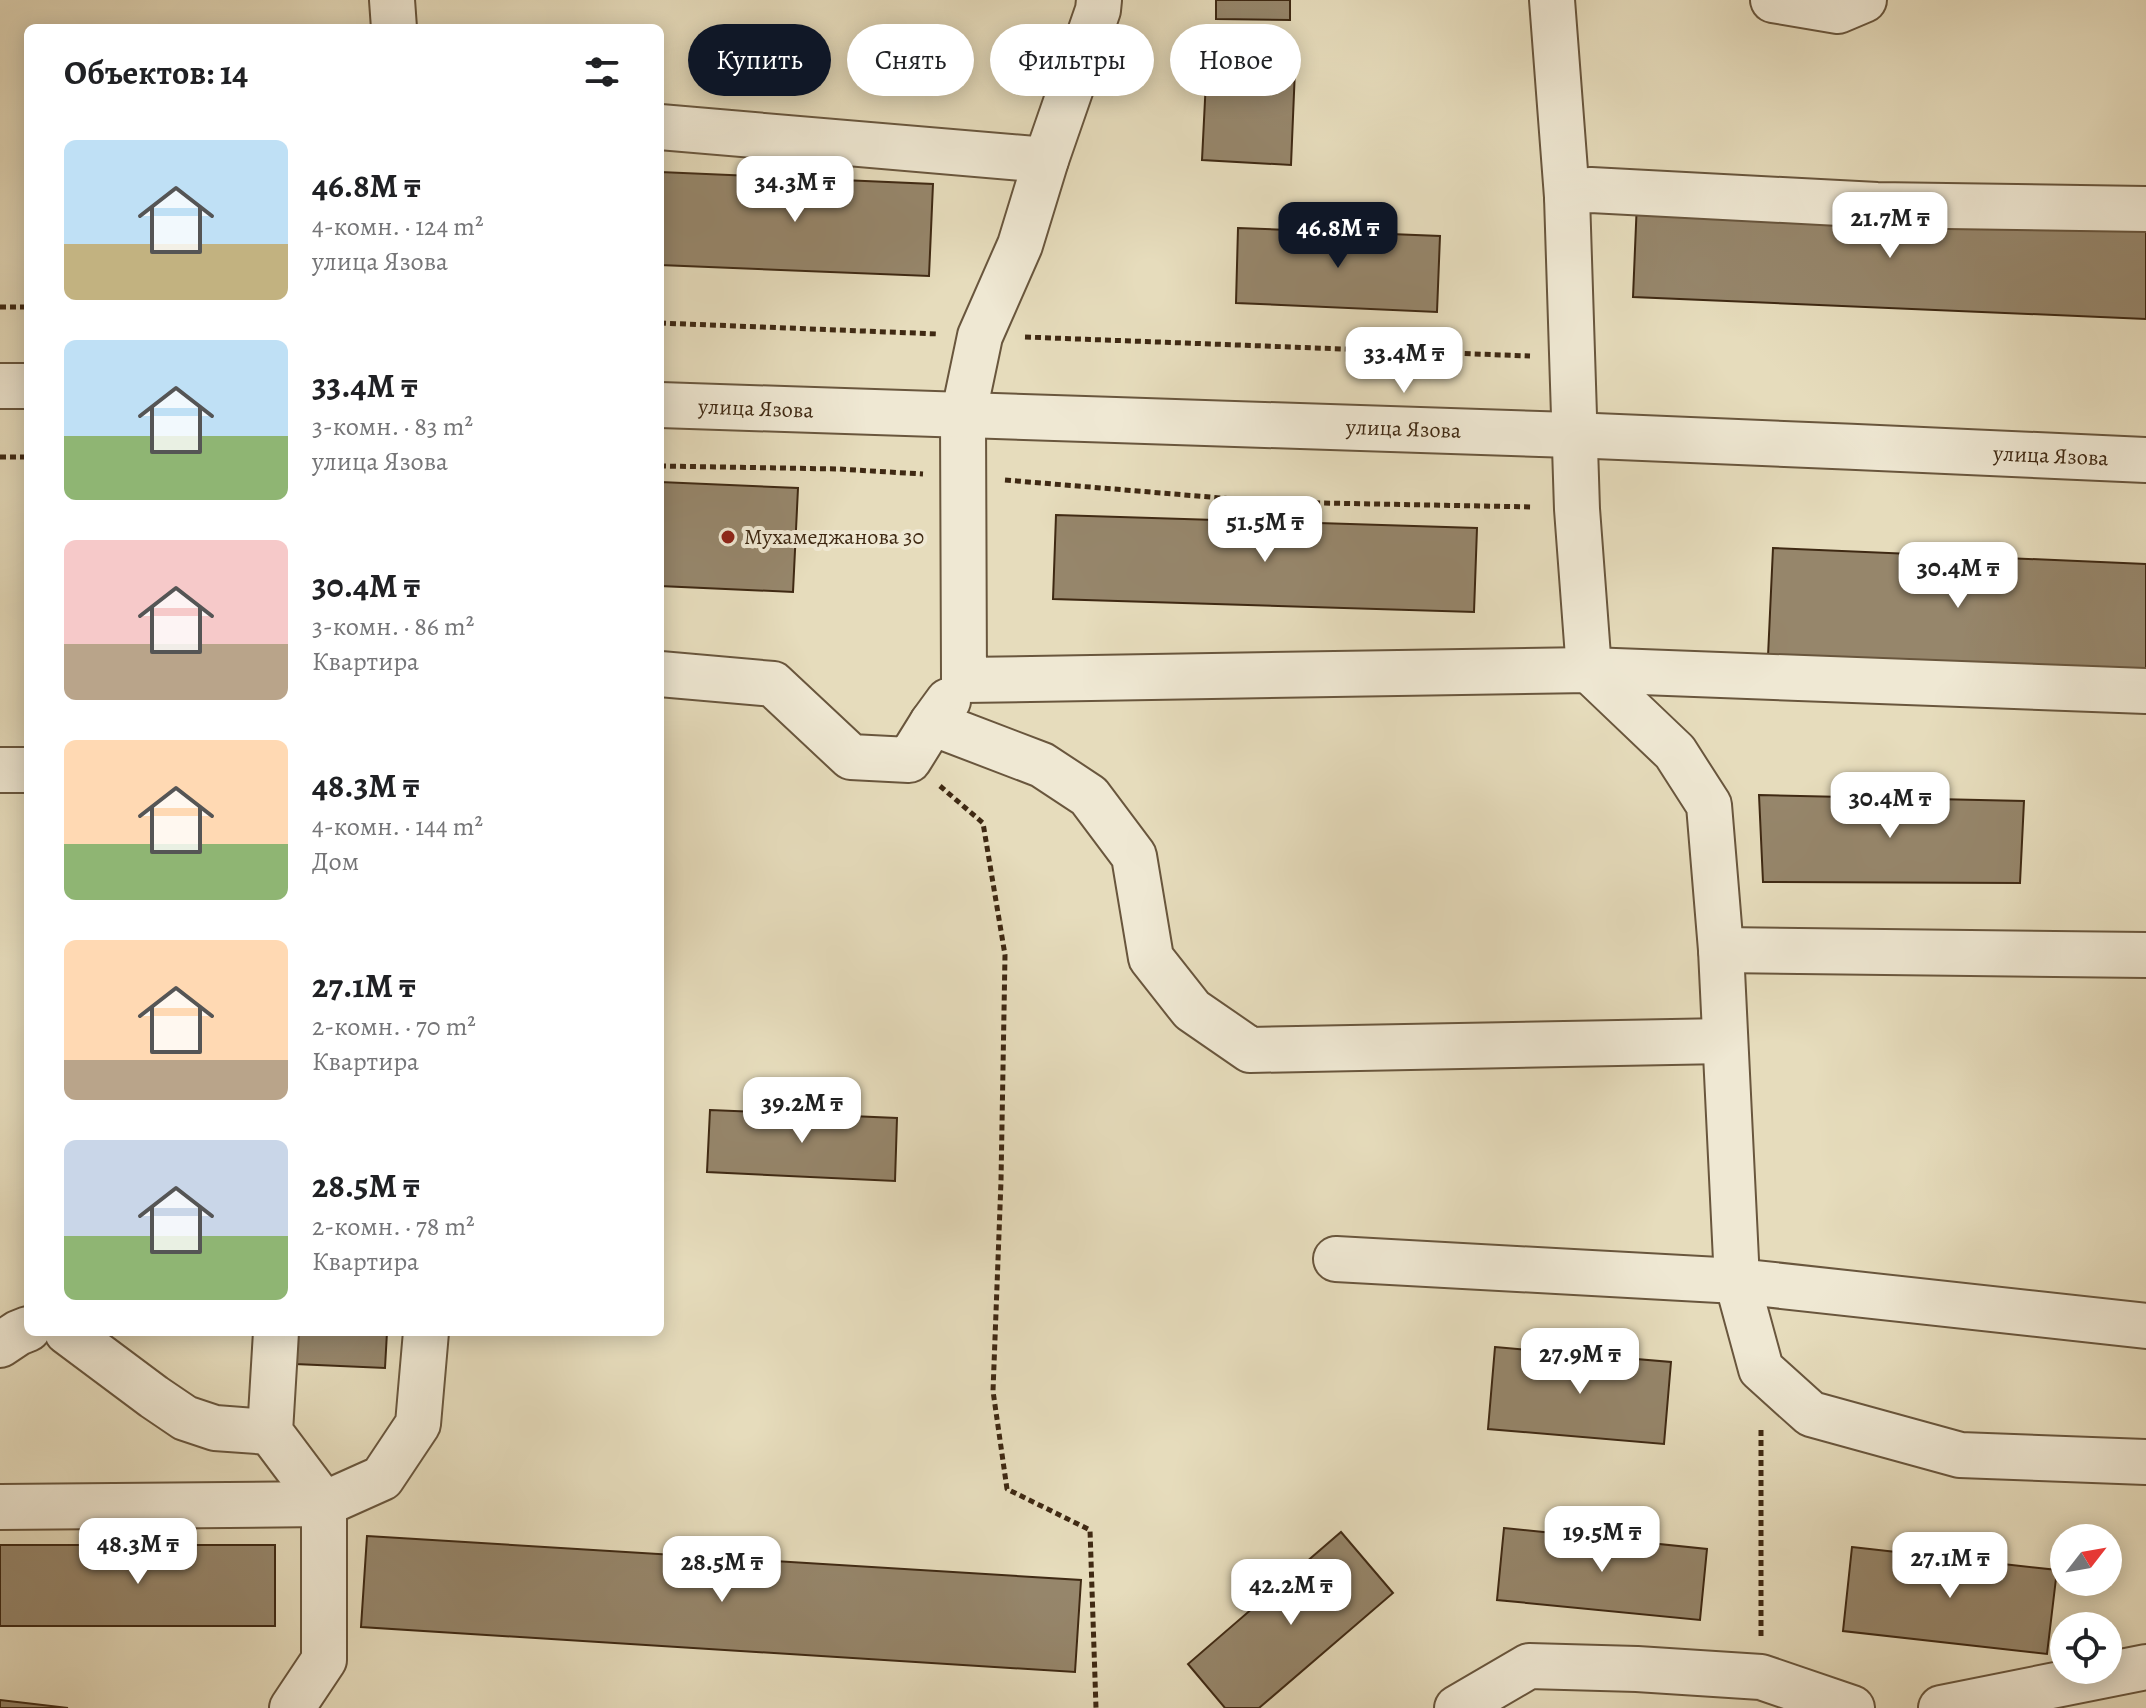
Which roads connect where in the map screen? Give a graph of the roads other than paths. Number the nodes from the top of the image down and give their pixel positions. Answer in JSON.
{"nodes":[{"id":1,"x":392,"y":0,"type":"edge"},
{"id":2,"x":1099,"y":0,"type":"edge"},
{"id":3,"x":1552,"y":0,"type":"edge"},
{"id":4,"x":1773,"y":0,"type":"edge"},
{"id":5,"x":1864,"y":0,"type":"edge"},
{"id":6,"x":394,"y":24,"type":"edge"},
{"id":7,"x":664,"y":127,"type":"edge"},
{"id":8,"x":1046,"y":160,"type":"junction"},
{"id":9,"x":1567,"y":197,"type":"junction"},
{"id":10,"x":2146,"y":209,"type":"edge"},
{"id":11,"x":0,"y":386,"type":"edge"},
{"id":12,"x":24,"y":386,"type":"edge"},
{"id":13,"x":664,"y":405,"type":"edge"},
{"id":14,"x":963,"y":417,"type":"junction"},
{"id":15,"x":1574,"y":435,"type":"junction"},
{"id":16,"x":2146,"y":460,"type":"edge"},
{"id":17,"x":1589,"y":670,"type":"junction"},
{"id":18,"x":664,"y":674,"type":"edge"},
{"id":19,"x":964,"y":680,"type":"junction"},
{"id":20,"x":2146,"y":691,"type":"edge"},
{"id":21,"x":932,"y":723,"type":"junction"},
{"id":22,"x":0,"y":770,"type":"edge"},
{"id":23,"x":24,"y":770,"type":"edge"},
{"id":24,"x":1721,"y":950,"type":"junction"},
{"id":25,"x":2146,"y":955,"type":"edge"},
{"id":26,"x":1725,"y":1041,"type":"junction"},
{"id":27,"x":1336,"y":1259,"type":"dead end"},
{"id":28,"x":1737,"y":1281,"type":"junction"},
{"id":29,"x":2146,"y":1326,"type":"edge"},
{"id":30,"x":24,"y":1331,"type":"edge"},
{"id":31,"x":72,"y":1336,"type":"edge"},
{"id":32,"x":276,"y":1336,"type":"edge"},
{"id":33,"x":426,"y":1336,"type":"edge"},
{"id":34,"x":0,"y":1345,"type":"edge"},
{"id":35,"x":270,"y":1432,"type":"junction"},
{"id":36,"x":2146,"y":1462,"type":"edge"},
{"id":37,"x":324,"y":1504,"type":"junction"},
{"id":38,"x":0,"y":1507,"type":"edge"},
{"id":39,"x":2146,"y":1667,"type":"edge"},
{"id":40,"x":292,"y":1708,"type":"edge"},
{"id":41,"x":1457,"y":1708,"type":"edge"},
{"id":42,"x":1852,"y":1708,"type":"edge"},
{"id":43,"x":1941,"y":1708,"type":"edge"}],
"edges":[{"from":1,"to":6,"type":"street"},
{"from":2,"to":8,"type":"street"},
{"from":3,"to":9,"type":"street"},
{"from":4,"to":5,"type":"street"},
{"from":7,"to":8,"type":"street"},
{"from":8,"to":14,"type":"street"},
{"from":9,"to":10,"type":"street"},
{"from":9,"to":15,"type":"street"},
{"from":11,"to":12,"type":"street"},
{"from":13,"to":14,"type":"street","name":"улица Язова"},
{"from":14,"to":15,"type":"street","name":"улица Язова"},
{"from":14,"to":19,"type":"street"},
{"from":15,"to":16,"type":"street","name":"улица Язова"},
{"from":15,"to":17,"type":"street"},
{"from":17,"to":19,"type":"street"},
{"from":17,"to":20,"type":"street"},
{"from":17,"to":24,"type":"street"},
{"from":18,"to":21,"type":"street"},
{"from":19,"to":21,"type":"street"},
{"from":21,"to":26,"type":"street"},
{"from":22,"to":23,"type":"street"},
{"from":24,"to":25,"type":"street"},
{"from":24,"to":26,"type":"street"},
{"from":26,"to":28,"type":"street"},
{"from":27,"to":28,"type":"street"},
{"from":28,"to":29,"type":"street"},
{"from":28,"to":36,"type":"street"},
{"from":30,"to":34,"type":"street"},
{"from":31,"to":35,"type":"street"},
{"from":32,"to":35,"type":"street"},
{"from":33,"to":37,"type":"street"},
{"from":35,"to":37,"type":"street"},
{"from":37,"to":38,"type":"street"},
{"from":37,"to":40,"type":"street"},
{"from":39,"to":43,"type":"street"},
{"from":41,"to":42,"type":"street"}]}
